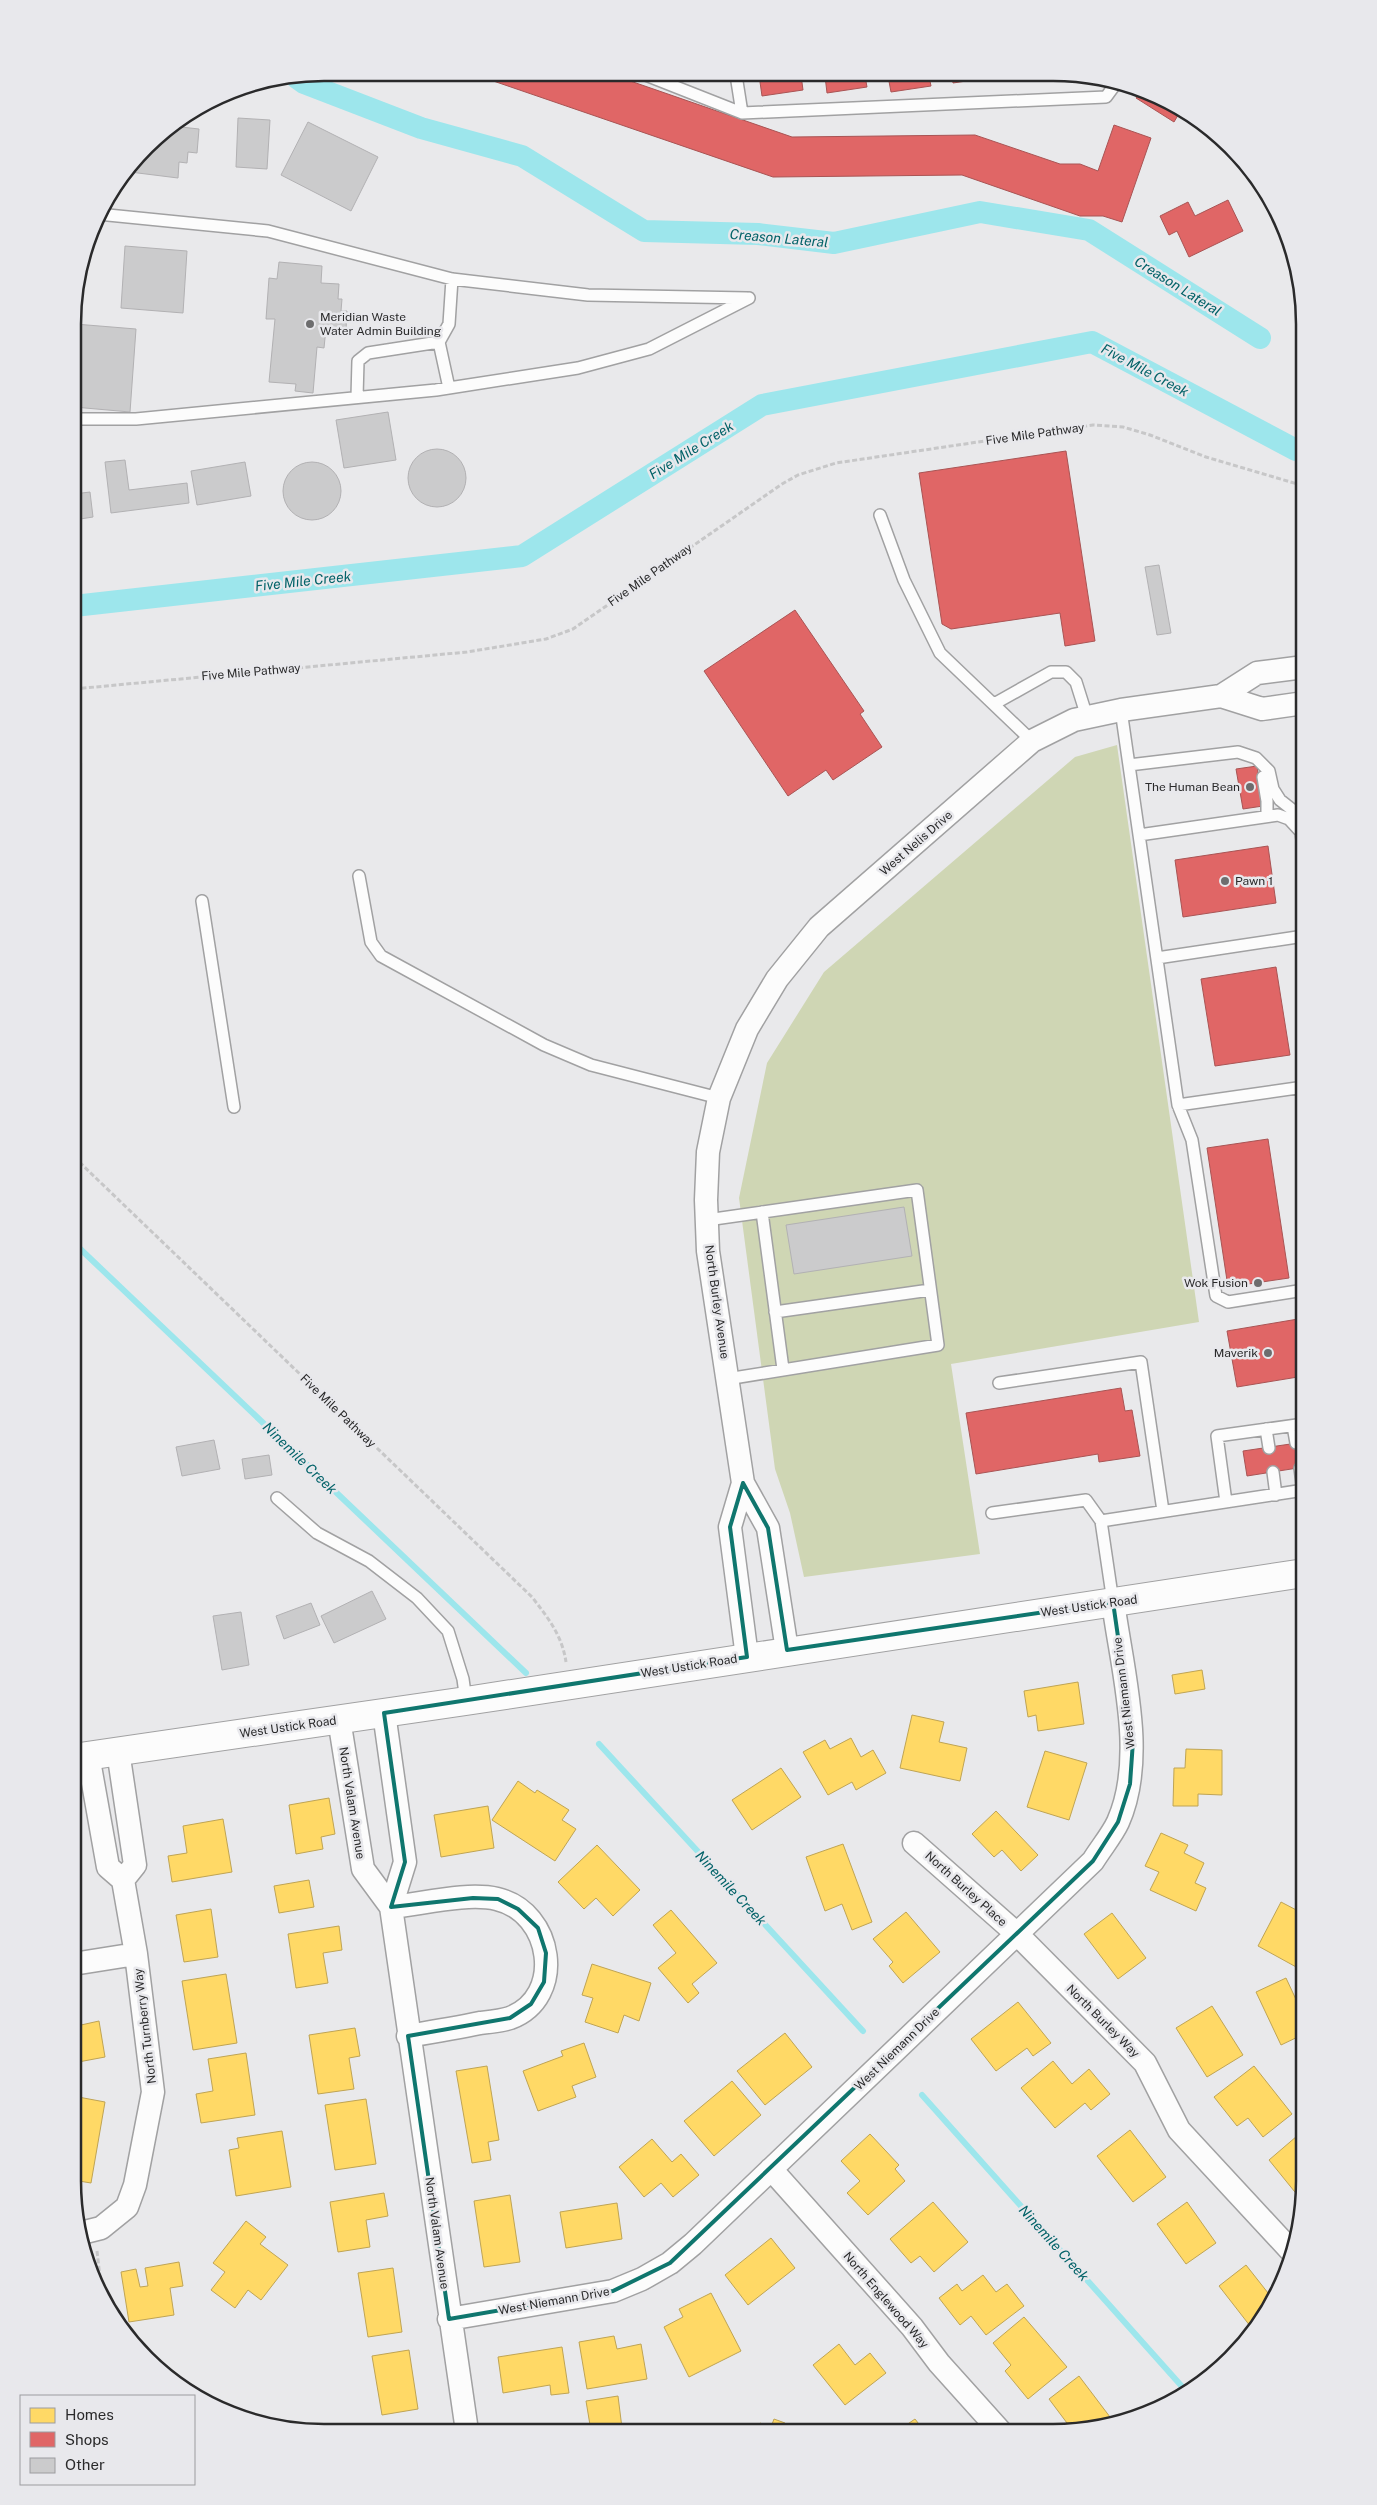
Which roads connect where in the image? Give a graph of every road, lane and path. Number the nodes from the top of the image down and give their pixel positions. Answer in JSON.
{"nodes":[{"id":1,"x":661,"y":81,"type":"edge"},
{"id":2,"x":737,"y":81,"type":"edge"},
{"id":3,"x":1111,"y":89,"type":"edge"},
{"id":4,"x":742,"y":114,"type":"junction"},
{"id":5,"x":107,"y":215,"type":"edge"},
{"id":6,"x":452,"y":279,"type":"junction"},
{"id":7,"x":439,"y":342,"type":"junction"},
{"id":8,"x":449,"y":388,"type":"junction"},
{"id":9,"x":357,"y":397,"type":"junction"},
{"id":10,"x":81,"y":418,"type":"edge"},
{"id":11,"x":1296,"y":484,"type":"edge"},
{"id":12,"x":880,"y":515,"type":"dead end"},
{"id":13,"x":1296,"y":668,"type":"edge"},
{"id":14,"x":81,"y":688,"type":"edge"},
{"id":15,"x":1221,"y":696,"type":"junction"},
{"id":16,"x":994,"y":704,"type":"junction"},
{"id":17,"x":1296,"y":704,"type":"edge"},
{"id":18,"x":1121,"y":710,"type":"junction"},
{"id":19,"x":1087,"y":717,"type":"junction"},
{"id":20,"x":1032,"y":741,"type":"junction"},
{"id":21,"x":1256,"y":758,"type":"junction"},
{"id":22,"x":1129,"y":765,"type":"junction"},
{"id":23,"x":1296,"y":812,"type":"edge"},
{"id":24,"x":1267,"y":815,"type":"junction"},
{"id":25,"x":1296,"y":827,"type":"edge"},
{"id":26,"x":1139,"y":836,"type":"junction"},
{"id":27,"x":359,"y":876,"type":"dead end"},
{"id":28,"x":202,"y":901,"type":"dead end"},
{"id":29,"x":1296,"y":937,"type":"edge"},
{"id":30,"x":1157,"y":958,"type":"junction"},
{"id":31,"x":1296,"y":1088,"type":"edge"},
{"id":32,"x":1178,"y":1105,"type":"junction"},
{"id":33,"x":234,"y":1107,"type":"dead end"},
{"id":34,"x":717,"y":1109,"type":"junction"},
{"id":35,"x":81,"y":1164,"type":"edge"},
{"id":36,"x":762,"y":1212,"type":"junction"},
{"id":37,"x":707,"y":1220,"type":"junction"},
{"id":38,"x":930,"y":1290,"type":"junction"},
{"id":39,"x":1296,"y":1291,"type":"edge"},
{"id":40,"x":775,"y":1312,"type":"junction"},
{"id":41,"x":783,"y":1369,"type":"junction"},
{"id":42,"x":727,"y":1379,"type":"junction"},
{"id":43,"x":999,"y":1383,"type":"dead end"},
{"id":44,"x":1296,"y":1425,"type":"edge"},
{"id":45,"x":1266,"y":1429,"type":"junction"},
{"id":46,"x":1269,"y":1448,"type":"dead end"},
{"id":47,"x":1273,"y":1472,"type":"dead end"},
{"id":48,"x":743,"y":1483,"type":"junction"},
{"id":49,"x":1296,"y":1492,"type":"edge"},
{"id":50,"x":1276,"y":1494,"type":"junction"},
{"id":51,"x":277,"y":1498,"type":"dead end"},
{"id":52,"x":1226,"y":1502,"type":"junction"},
{"id":53,"x":1162,"y":1512,"type":"junction"},
{"id":54,"x":992,"y":1513,"type":"dead end"},
{"id":55,"x":1101,"y":1520,"type":"junction"},
{"id":56,"x":1296,"y":1574,"type":"edge"},
{"id":57,"x":1113,"y":1602,"type":"junction"},
{"id":58,"x":787,"y":1650,"type":"junction"},
{"id":59,"x":747,"y":1657,"type":"junction"},
{"id":60,"x":569,"y":1684,"type":"junction"},
{"id":61,"x":466,"y":1701,"type":"junction"},
{"id":62,"x":384,"y":1713,"type":"junction"},
{"id":63,"x":339,"y":1720,"type":"junction"},
{"id":64,"x":118,"y":1751,"type":"junction"},
{"id":65,"x":81,"y":1756,"type":"edge"},
{"id":66,"x":914,"y":1843,"type":"dead end"},
{"id":67,"x":123,"y":1880,"type":"junction"},
{"id":68,"x":391,"y":1907,"type":"junction"},
{"id":69,"x":1017,"y":1934,"type":"junction"},
{"id":70,"x":136,"y":1954,"type":"junction"},
{"id":71,"x":81,"y":1963,"type":"edge"},
{"id":72,"x":408,"y":2036,"type":"junction"},
{"id":73,"x":771,"y":2169,"type":"junction"},
{"id":74,"x":89,"y":2231,"type":"edge"},
{"id":75,"x":1286,"y":2246,"type":"edge"},
{"id":76,"x":99,"y":2272,"type":"edge"},
{"id":77,"x":449,"y":2319,"type":"junction"},
{"id":78,"x":466,"y":2424,"type":"edge"},
{"id":79,"x":994,"y":2424,"type":"edge"}],
"edges":[{"from":1,"to":4,"type":"lane"},
{"from":2,"to":4,"type":"lane"},
{"from":3,"to":4,"type":"lane"},
{"from":5,"to":6,"type":"lane"},
{"from":6,"to":7,"type":"lane"},
{"from":6,"to":8,"type":"lane"},
{"from":7,"to":8,"type":"lane"},
{"from":7,"to":9,"type":"lane"},
{"from":8,"to":9,"type":"lane"},
{"from":9,"to":10,"type":"lane"},
{"from":11,"to":14,"type":"path","name":"Five Mile Pathway"},
{"from":12,"to":16,"type":"lane"},
{"from":13,"to":15,"type":"street","name":"West Nelis Drive"},
{"from":15,"to":17,"type":"street","name":"West Nelis Drive"},
{"from":15,"to":18,"type":"street","name":"West Nelis Drive"},
{"from":16,"to":19,"type":"lane"},
{"from":16,"to":20,"type":"lane"},
{"from":18,"to":19,"type":"street","name":"West Nelis Drive"},
{"from":18,"to":22,"type":"lane"},
{"from":19,"to":20,"type":"street","name":"West Nelis Drive"},
{"from":20,"to":34,"type":"street","name":"West Nelis Drive"},
{"from":21,"to":22,"type":"lane"},
{"from":21,"to":23,"type":"lane"},
{"from":21,"to":24,"type":"lane"},
{"from":22,"to":26,"type":"lane"},
{"from":24,"to":25,"type":"lane"},
{"from":24,"to":26,"type":"lane"},
{"from":26,"to":30,"type":"lane"},
{"from":27,"to":34,"type":"lane"},
{"from":28,"to":33,"type":"lane"},
{"from":29,"to":30,"type":"lane"},
{"from":30,"to":32,"type":"lane"},
{"from":31,"to":32,"type":"lane"},
{"from":32,"to":39,"type":"lane"},
{"from":34,"to":37,"type":"street","name":"North Burley Avenue"},
{"from":35,"to":60,"type":"path","name":"Five Mile Pathway"},
{"from":36,"to":37,"type":"lane"},
{"from":36,"to":38,"type":"lane"},
{"from":36,"to":40,"type":"lane"},
{"from":37,"to":42,"type":"street","name":"North Burley Avenue"},
{"from":38,"to":40,"type":"lane"},
{"from":38,"to":41,"type":"lane"},
{"from":40,"to":41,"type":"lane"},
{"from":41,"to":42,"type":"lane"},
{"from":42,"to":48,"type":"street","name":"North Burley Avenue"},
{"from":43,"to":53,"type":"lane"},
{"from":44,"to":45,"type":"lane"},
{"from":45,"to":46,"type":"lane"},
{"from":45,"to":52,"type":"lane"},
{"from":47,"to":50,"type":"lane"},
{"from":48,"to":58,"type":"street","name":"North Burley Avenue"},
{"from":48,"to":59,"type":"street","name":"North Burley Avenue"},
{"from":49,"to":50,"type":"lane"},
{"from":50,"to":52,"type":"lane"},
{"from":51,"to":61,"type":"lane"},
{"from":52,"to":53,"type":"lane"},
{"from":53,"to":55,"type":"lane"},
{"from":54,"to":55,"type":"lane"},
{"from":55,"to":57,"type":"lane"},
{"from":56,"to":57,"type":"main road","name":"West Ustick Road"},
{"from":57,"to":58,"type":"main road","name":"West Ustick Road"},
{"from":57,"to":69,"type":"street","name":"West Niemann Drive"},
{"from":58,"to":59,"type":"main road","name":"West Ustick Road"},
{"from":59,"to":60,"type":"main road","name":"West Ustick Road"},
{"from":60,"to":61,"type":"main road","name":"West Ustick Road"},
{"from":61,"to":62,"type":"main road","name":"West Ustick Road"},
{"from":62,"to":63,"type":"main road","name":"West Ustick Road"},
{"from":62,"to":68,"type":"street","name":"North Valam Avenue"},
{"from":63,"to":64,"type":"main road","name":"West Ustick Road"},
{"from":63,"to":68,"type":"street","name":"North Valam Avenue"},
{"from":64,"to":65,"type":"main road","name":"West Ustick Road"},
{"from":64,"to":67,"type":"street"},
{"from":65,"to":67,"type":"street"},
{"from":66,"to":69,"type":"street","name":"North Burley Place"},
{"from":67,"to":70,"type":"street","name":"North Turnberry Way"},
{"from":68,"to":72,"type":"street","name":"North Valam Avenue"},
{"from":68,"to":72,"type":"street"},
{"from":69,"to":73,"type":"street","name":"West Niemann Drive"},
{"from":69,"to":75,"type":"street","name":"North Burley Way"},
{"from":70,"to":71,"type":"street"},
{"from":70,"to":74,"type":"street","name":"North Turnberry Way"},
{"from":72,"to":77,"type":"street","name":"North Valam Avenue"},
{"from":73,"to":77,"type":"street","name":"West Niemann Drive"},
{"from":73,"to":79,"type":"street","name":"North Englewood Way"},
{"from":74,"to":76,"type":"path"},
{"from":77,"to":78,"type":"street","name":"North Valam Avenue"}]}
